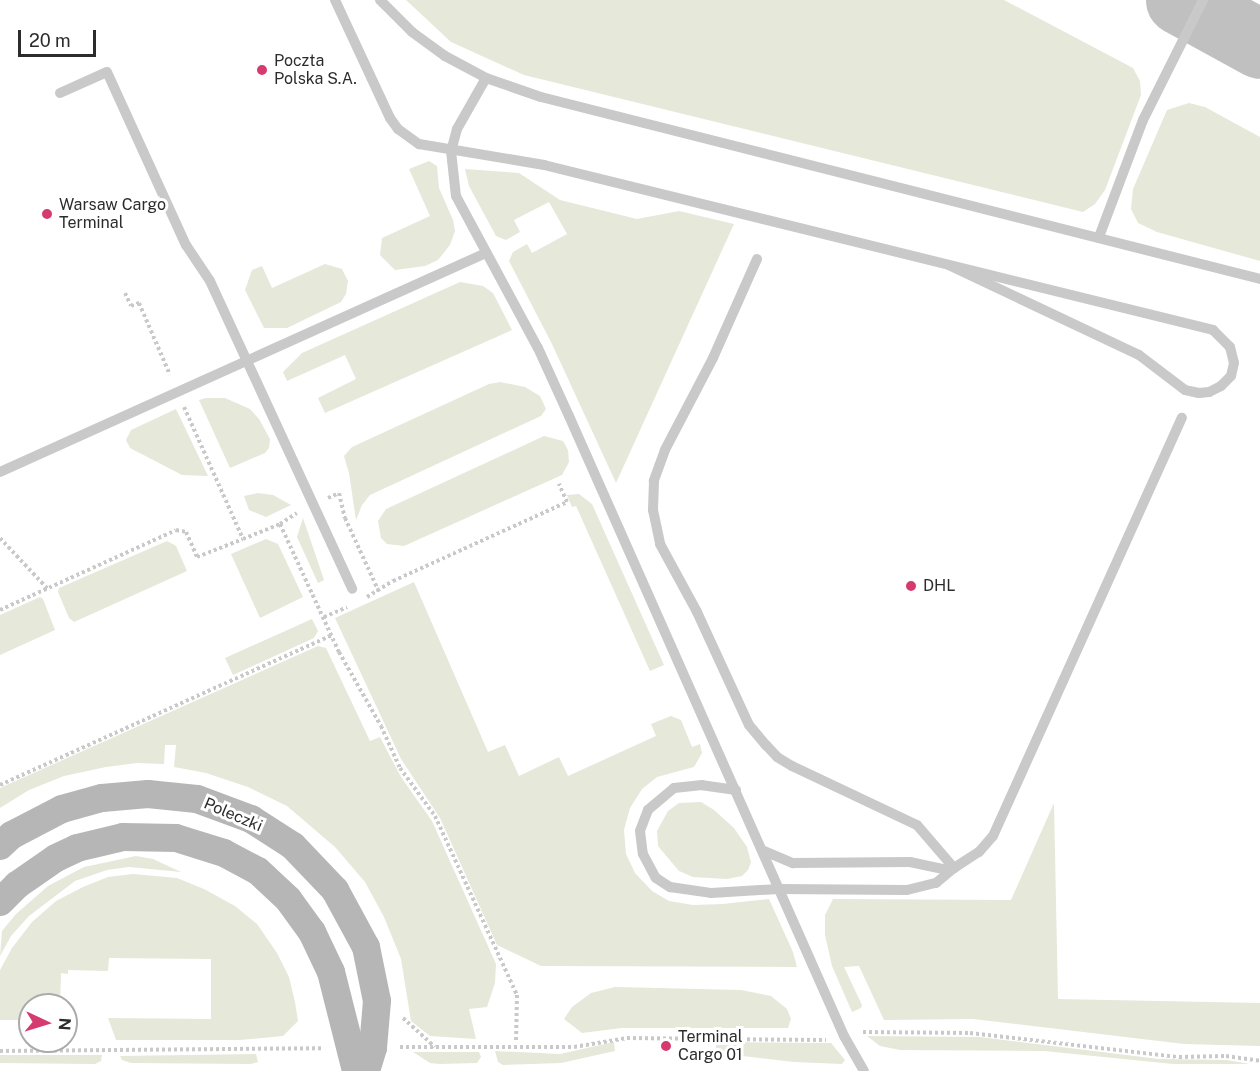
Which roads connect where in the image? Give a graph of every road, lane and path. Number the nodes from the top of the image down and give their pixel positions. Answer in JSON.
{"nodes":[{"id":1,"x":335,"y":0,"type":"edge"},
{"id":2,"x":380,"y":0,"type":"edge"},
{"id":3,"x":1203,"y":0,"type":"edge"},
{"id":4,"x":486,"y":78,"type":"junction"},
{"id":5,"x":60,"y":93,"type":"dead end"},
{"id":6,"x":451,"y":151,"type":"junction"},
{"id":7,"x":1098,"y":237,"type":"junction"},
{"id":8,"x":486,"y":253,"type":"junction"},
{"id":9,"x":757,"y":259,"type":"dead end"},
{"id":10,"x":949,"y":265,"type":"junction"},
{"id":11,"x":1260,"y":279,"type":"edge"},
{"id":12,"x":125,"y":294,"type":"dead end"},
{"id":13,"x":246,"y":362,"type":"junction"},
{"id":14,"x":178,"y":393,"type":"junction"},
{"id":15,"x":1182,"y":418,"type":"dead end"},
{"id":16,"x":0,"y":472,"type":"edge"},
{"id":17,"x":559,"y":484,"type":"dead end"},
{"id":18,"x":0,"y":537,"type":"edge"},
{"id":19,"x":243,"y":539,"type":"junction"},
{"id":20,"x":47,"y":588,"type":"junction"},
{"id":21,"x":351,"y":589,"type":"dead end"},
{"id":22,"x":361,"y":600,"type":"dead end"},
{"id":23,"x":351,"y":604,"type":"dead end"},
{"id":24,"x":0,"y":609,"type":"edge"},
{"id":25,"x":324,"y":617,"type":"junction"},
{"id":26,"x":332,"y":635,"type":"junction"},
{"id":27,"x":0,"y":784,"type":"edge"},
{"id":28,"x":736,"y":790,"type":"junction"},
{"id":29,"x":0,"y":846,"type":"edge"},
{"id":30,"x":762,"y":850,"type":"junction"},
{"id":31,"x":952,"y":869,"type":"junction"},
{"id":32,"x":779,"y":889,"type":"junction"},
{"id":33,"x":0,"y":902,"type":"edge"},
{"id":34,"x":864,"y":1032,"type":"dead end"},
{"id":35,"x":830,"y":1040,"type":"dead end"},
{"id":36,"x":516,"y":1041,"type":"dead end"},
{"id":37,"x":409,"y":1047,"type":"dead end"},
{"id":38,"x":297,"y":1048,"type":"dead end"},
{"id":39,"x":0,"y":1051,"type":"edge"},
{"id":40,"x":1260,"y":1061,"type":"edge"},
{"id":41,"x":356,"y":1071,"type":"edge"},
{"id":42,"x":366,"y":1071,"type":"edge"},
{"id":43,"x":864,"y":1071,"type":"edge"}],
"edges":[{"from":1,"to":6,"type":"lane"},
{"from":2,"to":4,"type":"lane"},
{"from":3,"to":7,"type":"lane"},
{"from":4,"to":6,"type":"lane"},
{"from":4,"to":7,"type":"lane"},
{"from":5,"to":13,"type":"lane"},
{"from":6,"to":8,"type":"lane"},
{"from":6,"to":10,"type":"lane"},
{"from":7,"to":11,"type":"lane"},
{"from":8,"to":13,"type":"lane"},
{"from":8,"to":28,"type":"lane"},
{"from":9,"to":31,"type":"lane"},
{"from":10,"to":10,"type":"lane"},
{"from":12,"to":14,"type":"path"},
{"from":13,"to":14,"type":"lane"},
{"from":13,"to":21,"type":"lane"},
{"from":14,"to":16,"type":"lane"},
{"from":14,"to":19,"type":"path"},
{"from":15,"to":31,"type":"lane"},
{"from":17,"to":22,"type":"path"},
{"from":18,"to":20,"type":"path"},
{"from":19,"to":20,"type":"path"},
{"from":19,"to":25,"type":"path"},
{"from":20,"to":24,"type":"path"},
{"from":23,"to":25,"type":"path"},
{"from":25,"to":26,"type":"path"},
{"from":26,"to":27,"type":"path"},
{"from":26,"to":36,"type":"path"},
{"from":28,"to":30,"type":"lane"},
{"from":28,"to":32,"type":"lane"},
{"from":29,"to":42,"type":"main road","name":"Poleczki"},
{"from":30,"to":31,"type":"lane"},
{"from":30,"to":32,"type":"lane"},
{"from":31,"to":32,"type":"lane"},
{"from":32,"to":43,"type":"lane"},
{"from":33,"to":41,"type":"main road"},
{"from":34,"to":40,"type":"path"},
{"from":35,"to":37,"type":"path"},
{"from":38,"to":39,"type":"path"}]}
